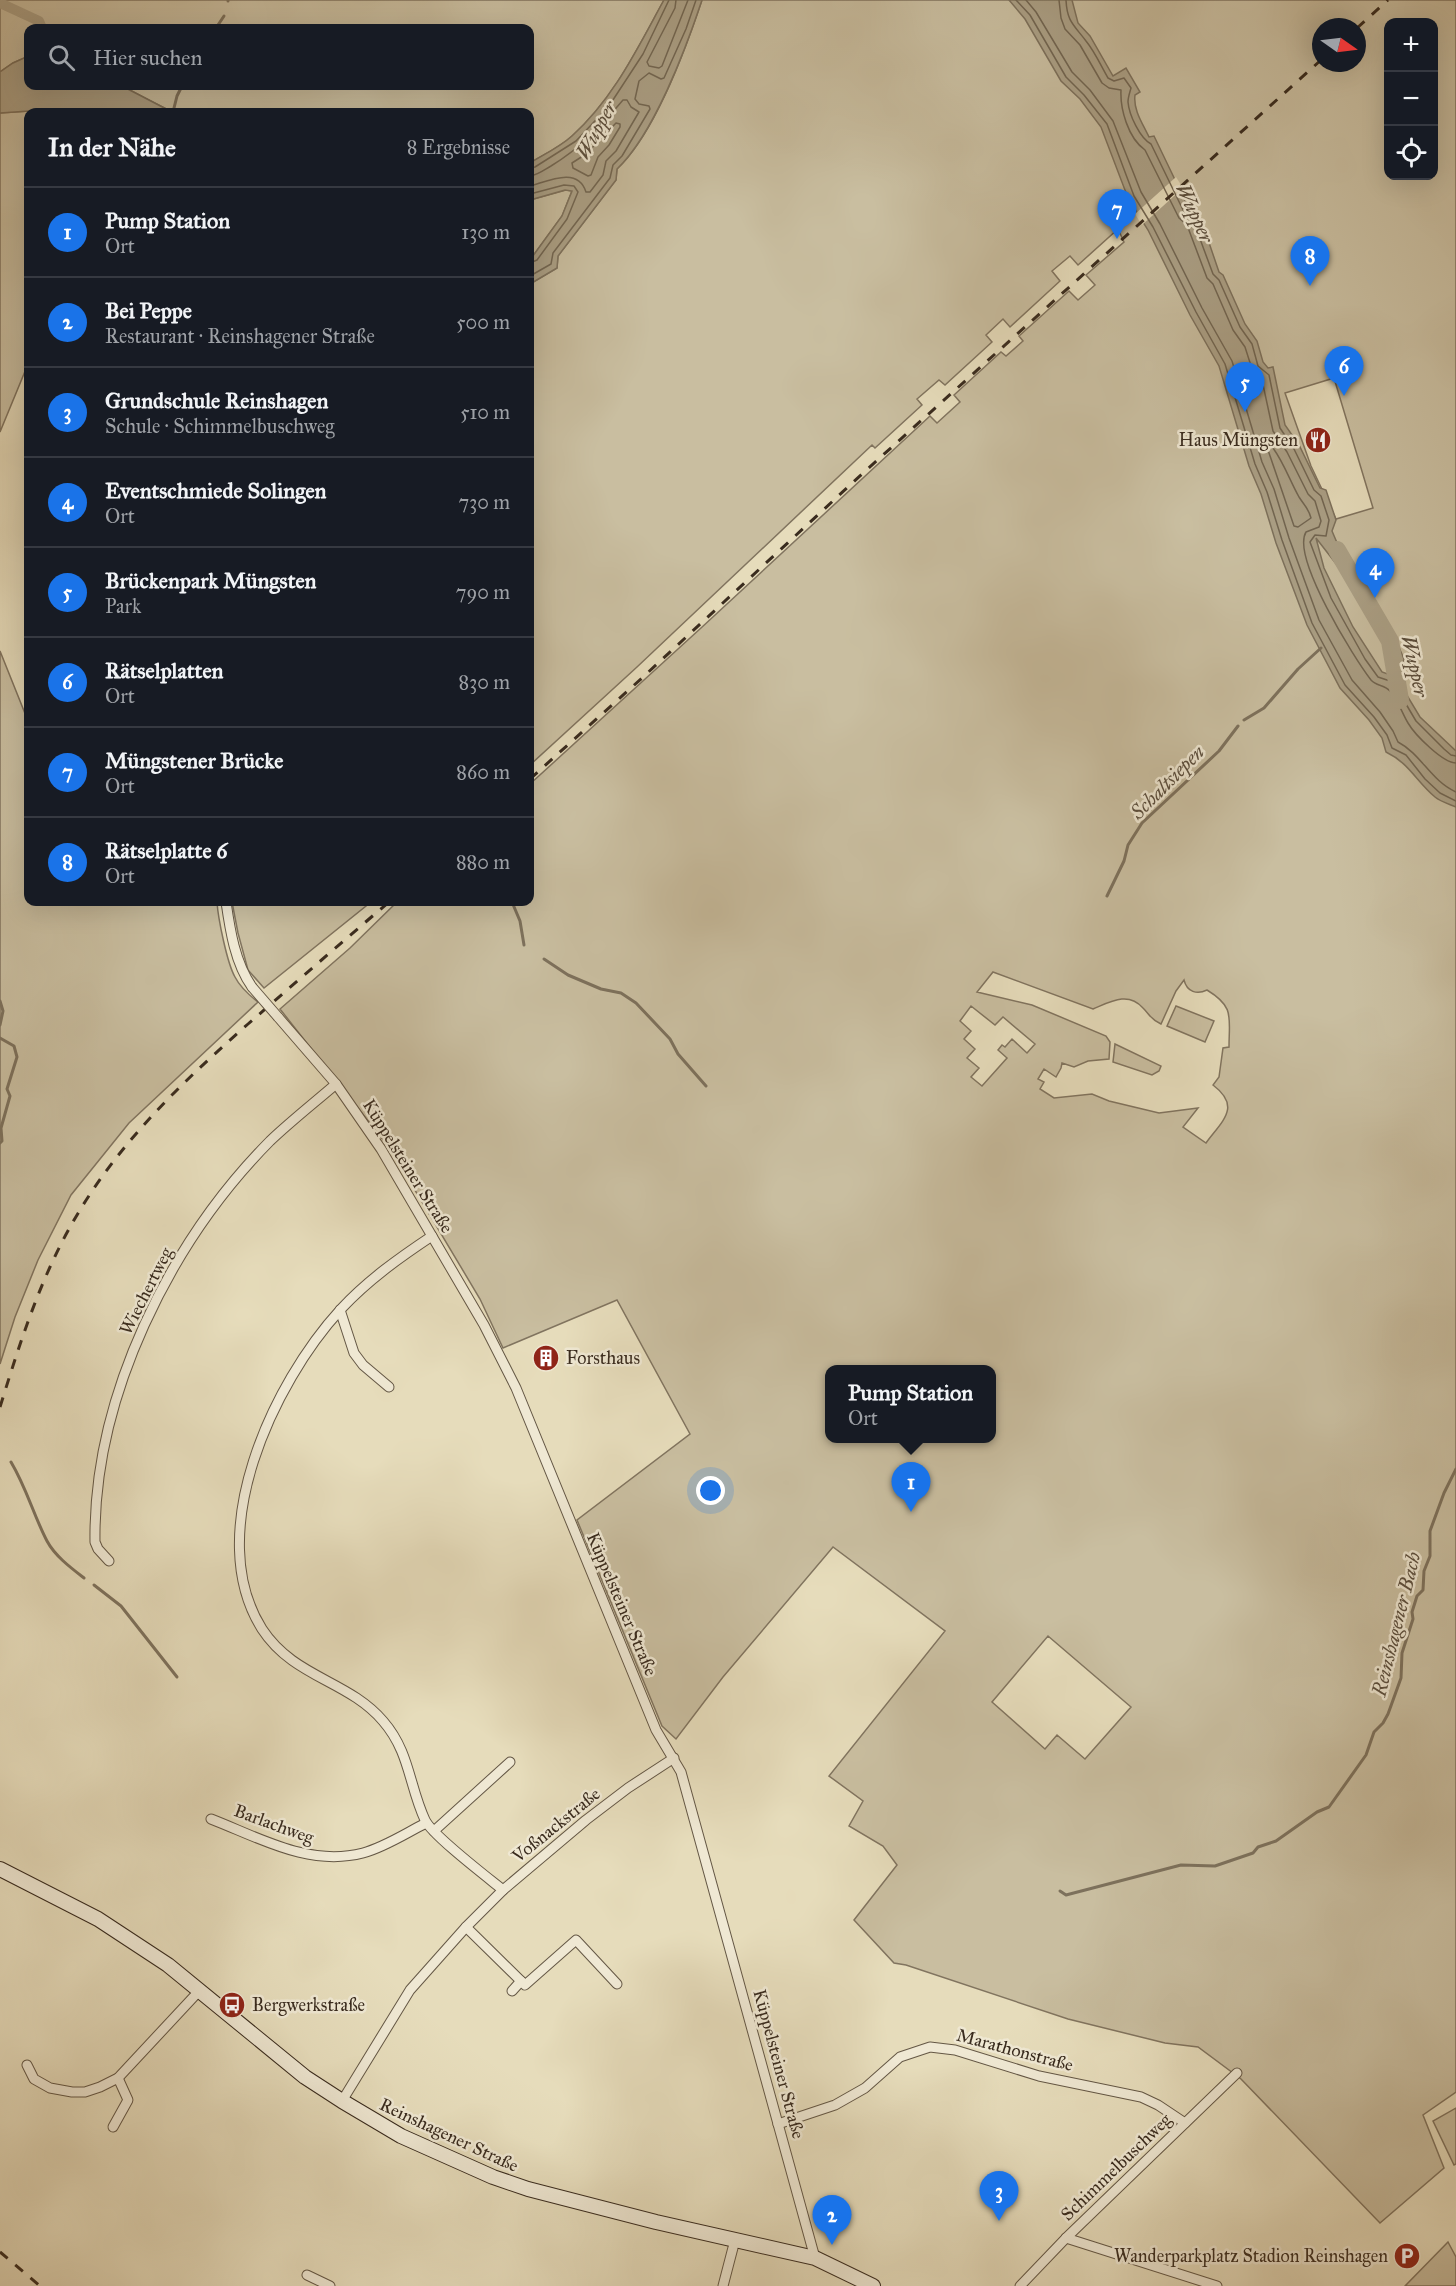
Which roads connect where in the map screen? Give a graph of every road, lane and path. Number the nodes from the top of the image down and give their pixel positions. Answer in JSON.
{"nodes":[{"id":1,"x":227,"y":906,"type":"edge"},
{"id":2,"x":336,"y":1084,"type":"junction"},
{"id":3,"x":432,"y":1236,"type":"junction"},
{"id":4,"x":340,"y":1310,"type":"junction"},
{"id":5,"x":389,"y":1387,"type":"dead end"},
{"id":6,"x":109,"y":1561,"type":"dead end"},
{"id":7,"x":674,"y":1758,"type":"junction"},
{"id":8,"x":510,"y":1762,"type":"dead end"},
{"id":9,"x":211,"y":1819,"type":"dead end"},
{"id":10,"x":426,"y":1823,"type":"junction"},
{"id":11,"x":434,"y":1831,"type":"junction"},
{"id":12,"x":0,"y":1869,"type":"edge"},
{"id":13,"x":503,"y":1890,"type":"junction"},
{"id":14,"x":466,"y":1927,"type":"junction"},
{"id":15,"x":521,"y":1981,"type":"junction"},
{"id":16,"x":617,"y":1984,"type":"dead end"},
{"id":17,"x":200,"y":1989,"type":"junction"},
{"id":18,"x":513,"y":1991,"type":"dead end"},
{"id":19,"x":27,"y":2065,"type":"dead end"},
{"id":20,"x":1237,"y":2073,"type":"dead end"},
{"id":21,"x":118,"y":2078,"type":"junction"},
{"id":22,"x":342,"y":2101,"type":"junction"},
{"id":23,"x":1185,"y":2123,"type":"junction"},
{"id":24,"x":778,"y":2124,"type":"junction"},
{"id":25,"x":113,"y":2127,"type":"dead end"},
{"id":26,"x":1066,"y":2238,"type":"junction"},
{"id":27,"x":735,"y":2240,"type":"junction"},
{"id":28,"x":815,"y":2258,"type":"junction"},
{"id":29,"x":307,"y":2275,"type":"dead end"},
{"id":30,"x":1203,"y":2284,"type":"edge"},
{"id":31,"x":330,"y":2286,"type":"edge"},
{"id":32,"x":723,"y":2286,"type":"edge"},
{"id":33,"x":873,"y":2286,"type":"edge"},
{"id":34,"x":1020,"y":2286,"type":"edge"},
{"id":35,"x":1217,"y":2286,"type":"edge"}],
"edges":[{"from":1,"to":2,"type":"street","name":"Küppelsteiner Straße","bridge":true},
{"from":2,"to":3,"type":"street","name":"Küppelsteiner Straße"},
{"from":2,"to":6,"type":"street","name":"Wiechertweg"},
{"from":3,"to":4,"type":"street"},
{"from":3,"to":7,"type":"street","name":"Küppelsteiner Straße"},
{"from":4,"to":5,"type":"street"},
{"from":4,"to":10,"type":"street"},
{"from":7,"to":13,"type":"street","name":"Voßnackstraße"},
{"from":7,"to":24,"type":"street","name":"Küppelsteiner Straße"},
{"from":8,"to":11,"type":"street"},
{"from":9,"to":10,"type":"street","name":"Barlachweg"},
{"from":10,"to":11,"type":"street"},
{"from":11,"to":13,"type":"street"},
{"from":12,"to":17,"type":"main road","name":"Reinshagener Straße"},
{"from":13,"to":14,"type":"street","name":"Voßnackstraße"},
{"from":14,"to":15,"type":"street"},
{"from":14,"to":22,"type":"street","name":"Voßnackstraße"},
{"from":15,"to":16,"type":"street"},
{"from":15,"to":18,"type":"street"},
{"from":17,"to":21,"type":"street"},
{"from":17,"to":22,"type":"main road","name":"Reinshagener Straße"},
{"from":19,"to":21,"type":"street"},
{"from":20,"to":23,"type":"street","name":"Schimmelbuschweg"},
{"from":21,"to":25,"type":"street"},
{"from":22,"to":27,"type":"main road","name":"Reinshagener Straße"},
{"from":23,"to":24,"type":"street","name":"Marathonstraße"},
{"from":23,"to":26,"type":"street","name":"Schimmelbuschweg"},
{"from":24,"to":28,"type":"street","name":"Küppelsteiner Straße"},
{"from":26,"to":30,"type":"street"},
{"from":26,"to":34,"type":"street","name":"Schimmelbuschweg"},
{"from":27,"to":28,"type":"main road","name":"Reinshagener Straße"},
{"from":27,"to":32,"type":"street"},
{"from":28,"to":33,"type":"main road","name":"Reinshagener Straße"},
{"from":29,"to":31,"type":"street"},
{"from":30,"to":35,"type":"street"}]}
